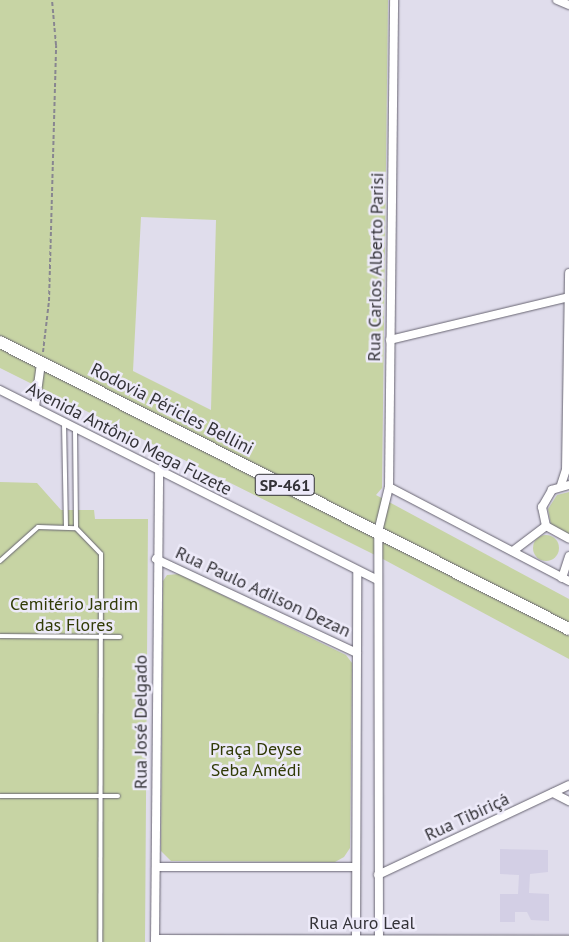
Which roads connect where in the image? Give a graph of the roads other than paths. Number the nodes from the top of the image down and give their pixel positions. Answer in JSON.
{"nodes":[{"id":1,"x":394,"y":0,"type":"edge"},
{"id":2,"x":557,"y":0,"type":"edge"},
{"id":3,"x":569,"y":5,"type":"edge"},
{"id":4,"x":569,"y":273,"type":"edge"},
{"id":5,"x":569,"y":297,"type":"edge"},
{"id":6,"x":390,"y":340,"type":"junction"},
{"id":7,"x":0,"y":342,"type":"edge"},
{"id":8,"x":42,"y":363,"type":"junction"},
{"id":9,"x":0,"y":390,"type":"edge"},
{"id":10,"x":34,"y":407,"type":"junction"},
{"id":11,"x":64,"y":424,"type":"junction"},
{"id":12,"x":75,"y":429,"type":"junction"},
{"id":13,"x":159,"y":472,"type":"junction"},
{"id":14,"x":568,"y":473,"type":"edge"},
{"id":15,"x":565,"y":485,"type":"edge"},
{"id":16,"x":390,"y":487,"type":"junction"},
{"id":17,"x":546,"y":526,"type":"junction"},
{"id":18,"x":66,"y":527,"type":"junction"},
{"id":19,"x":76,"y":528,"type":"junction"},
{"id":20,"x":378,"y":532,"type":"junction"},
{"id":21,"x":569,"y":539,"type":"edge"},
{"id":22,"x":513,"y":552,"type":"junction"},
{"id":23,"x":569,"y":556,"type":"edge"},
{"id":24,"x":156,"y":559,"type":"junction"},
{"id":25,"x":0,"y":561,"type":"edge"},
{"id":26,"x":357,"y":571,"type":"junction"},
{"id":27,"x":378,"y":580,"type":"junction"},
{"id":28,"x":565,"y":580,"type":"edge"},
{"id":29,"x":569,"y":629,"type":"edge"},
{"id":30,"x":0,"y":636,"type":"edge"},
{"id":31,"x":102,"y":637,"type":"junction"},
{"id":32,"x":120,"y":637,"type":"dead end"},
{"id":33,"x":357,"y":653,"type":"junction"},
{"id":34,"x":569,"y":785,"type":"edge"},
{"id":35,"x":553,"y":793,"type":"junction"},
{"id":36,"x":0,"y":796,"type":"edge"},
{"id":37,"x":101,"y":796,"type":"junction"},
{"id":38,"x":118,"y":796,"type":"dead end"},
{"id":39,"x":569,"y":800,"type":"edge"},
{"id":40,"x":156,"y":867,"type":"junction"},
{"id":41,"x":356,"y":867,"type":"junction"},
{"id":42,"x":378,"y":875,"type":"junction"},
{"id":43,"x":380,"y":939,"type":"edge"},
{"id":44,"x":356,"y":940,"type":"edge"},
{"id":45,"x":569,"y":940,"type":"edge"},
{"id":46,"x":155,"y":941,"type":"edge"},
{"id":47,"x":100,"y":942,"type":"edge"}],
"edges":[{"from":1,"to":6,"type":"street","name":"Rua Carlos Alberto Parisi"},
{"from":2,"to":3,"type":"street"},
{"from":4,"to":5,"type":"street"},
{"from":5,"to":6,"type":"street"},
{"from":5,"to":14,"type":"street"},
{"from":6,"to":16,"type":"street","name":"Rua Carlos Alberto Parisi"},
{"from":7,"to":8,"type":"main road","name":"Rodovia Péricles Bellini","number":"SP-461"},
{"from":8,"to":10,"type":"street"},
{"from":8,"to":20,"type":"main road","name":"Rodovia Péricles Bellini","number":"SP-461"},
{"from":9,"to":10,"type":"street","name":"Avenida Antônio Mega Fuzete"},
{"from":10,"to":11,"type":"street","name":"Avenida Antônio Mega Fuzete"},
{"from":11,"to":12,"type":"street","name":"Avenida Antônio Mega Fuzete"},
{"from":11,"to":18,"type":"lane"},
{"from":12,"to":13,"type":"street","name":"Avenida Antônio Mega Fuzete"},
{"from":12,"to":19,"type":"lane"},
{"from":13,"to":24,"type":"street","name":"Rua José Delgado"},
{"from":13,"to":26,"type":"street","name":"Avenida Antônio Mega Fuzete"},
{"from":14,"to":15,"type":"street"},
{"from":15,"to":17,"type":"street"},
{"from":16,"to":20,"type":"street","name":"Rua Carlos Alberto Parisi"},
{"from":16,"to":22,"type":"street"},
{"from":17,"to":21,"type":"street"},
{"from":17,"to":22,"type":"street"},
{"from":18,"to":19,"type":"lane"},
{"from":18,"to":25,"type":"lane"},
{"from":19,"to":31,"type":"lane"},
{"from":20,"to":27,"type":"street","name":"Rua Carlos Alberto Parisi"},
{"from":20,"to":29,"type":"main road","name":"Rodovia Péricles Bellini","number":"SP-461"},
{"from":22,"to":28,"type":"street"},
{"from":23,"to":28,"type":"street"},
{"from":24,"to":33,"type":"street","name":"Rua Paulo Adilson Dezan"},
{"from":24,"to":40,"type":"street","name":"Rua José Delgado"},
{"from":26,"to":27,"type":"street","name":"Avenida Antônio Mega Fuzete"},
{"from":26,"to":33,"type":"street"},
{"from":27,"to":42,"type":"street","name":"Rua Carlos Alberto Parisi"},
{"from":30,"to":31,"type":"lane"},
{"from":31,"to":32,"type":"lane"},
{"from":31,"to":37,"type":"lane"},
{"from":33,"to":41,"type":"street"},
{"from":34,"to":35,"type":"street","name":"Rua Tibiriçá"},
{"from":35,"to":39,"type":"street"},
{"from":35,"to":42,"type":"street","name":"Rua Tibiriçá"},
{"from":36,"to":37,"type":"lane"},
{"from":37,"to":38,"type":"lane"},
{"from":37,"to":47,"type":"lane"},
{"from":40,"to":41,"type":"street"},
{"from":40,"to":46,"type":"street","name":"Rua José Delgado"},
{"from":41,"to":44,"type":"street"},
{"from":42,"to":43,"type":"street","name":"Rua Carlos Alberto Parisi"},
{"from":43,"to":44,"type":"street","name":"Rua Auro Leal"},
{"from":43,"to":45,"type":"street","name":"Rua Auro Leal"},
{"from":44,"to":46,"type":"street","name":"Rua Auro Leal"}]}
